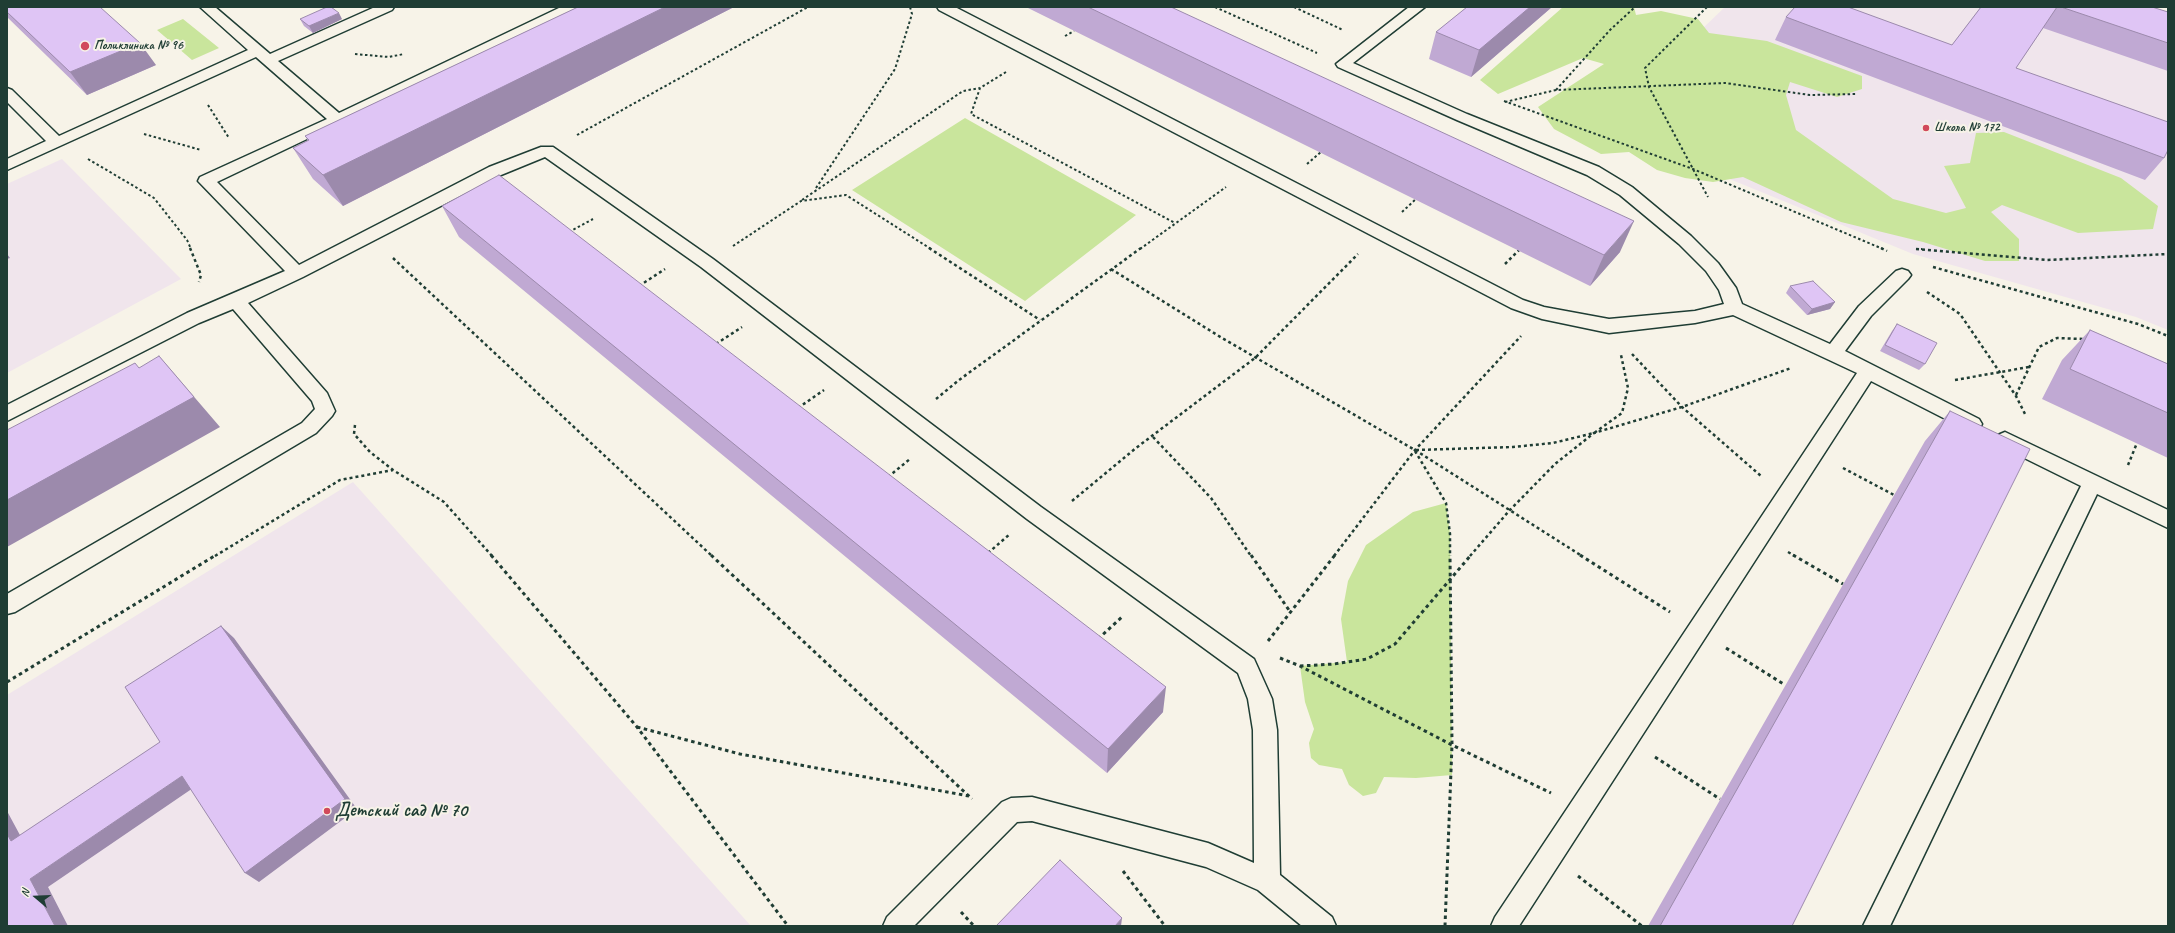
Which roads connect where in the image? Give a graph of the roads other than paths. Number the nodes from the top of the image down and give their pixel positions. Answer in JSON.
{"nodes":[{"id":1,"x":207,"y":7,"type":"edge"},
{"id":2,"x":387,"y":7,"type":"edge"},
{"id":3,"x":572,"y":7,"type":"edge"},
{"id":4,"x":944,"y":7,"type":"edge"},
{"id":5,"x":1418,"y":7,"type":"edge"},
{"id":6,"x":263,"y":56,"type":"junction"},
{"id":7,"x":7,"y":92,"type":"edge"},
{"id":8,"x":337,"y":120,"type":"junction"},
{"id":9,"x":56,"y":142,"type":"junction"},
{"id":10,"x":7,"y":165,"type":"edge"},
{"id":11,"x":297,"y":272,"type":"junction"},
{"id":12,"x":1902,"y":275,"type":"road end"},
{"id":13,"x":236,"y":301,"type":"junction"},
{"id":14,"x":1735,"y":308,"type":"junction"},
{"id":15,"x":1833,"y":354,"type":"junction"},
{"id":16,"x":1868,"y":371,"type":"junction"},
{"id":17,"x":7,"y":414,"type":"edge"},
{"id":18,"x":2092,"y":484,"type":"junction"},
{"id":19,"x":2168,"y":520,"type":"edge"},
{"id":20,"x":7,"y":605,"type":"edge"},
{"id":21,"x":1266,"y":881,"type":"junction"},
{"id":22,"x":896,"y":926,"type":"edge"},
{"id":23,"x":1323,"y":926,"type":"edge"},
{"id":24,"x":1504,"y":926,"type":"edge"},
{"id":25,"x":1876,"y":926,"type":"edge"}],
"edges":[{"from":1,"to":6,"type":"lane"},
{"from":2,"to":6,"type":"lane"},
{"from":3,"to":8,"type":"lane"},
{"from":4,"to":14,"type":"lane"},
{"from":5,"to":14,"type":"lane"},
{"from":6,"to":8,"type":"lane"},
{"from":6,"to":9,"type":"lane"},
{"from":7,"to":9,"type":"lane"},
{"from":8,"to":11,"type":"lane"},
{"from":9,"to":10,"type":"lane"},
{"from":11,"to":13,"type":"lane"},
{"from":11,"to":21,"type":"lane"},
{"from":12,"to":15,"type":"lane"},
{"from":13,"to":17,"type":"lane"},
{"from":13,"to":20,"type":"lane"},
{"from":14,"to":15,"type":"lane"},
{"from":15,"to":16,"type":"lane"},
{"from":16,"to":18,"type":"lane"},
{"from":16,"to":24,"type":"lane"},
{"from":18,"to":19,"type":"lane"},
{"from":18,"to":25,"type":"lane"},
{"from":21,"to":22,"type":"lane"},
{"from":21,"to":23,"type":"lane"}]}
